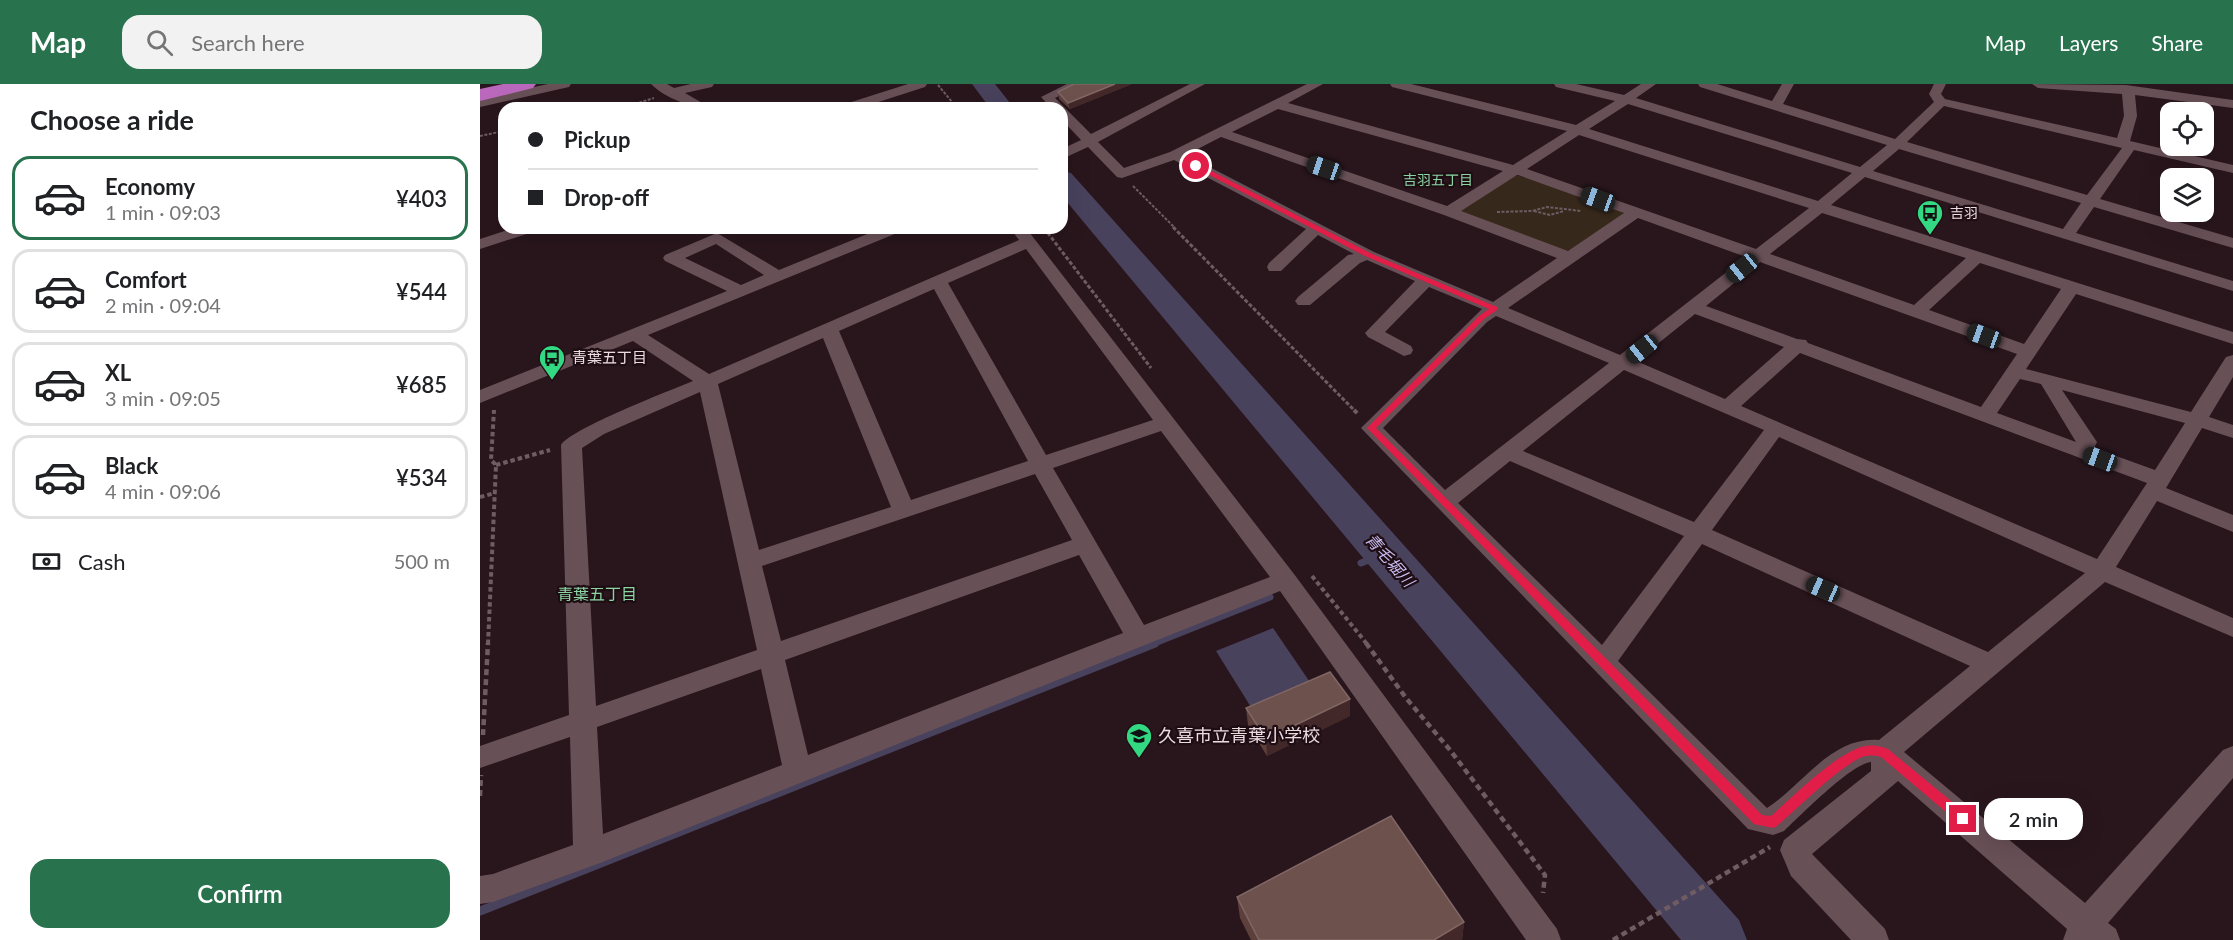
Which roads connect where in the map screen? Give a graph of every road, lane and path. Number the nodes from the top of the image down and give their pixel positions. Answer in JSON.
{"nodes":[{"id":1,"x":498,"y":84,"type":"edge"},
{"id":2,"x":527,"y":84,"type":"edge"},
{"id":3,"x":565,"y":84,"type":"edge"},
{"id":4,"x":657,"y":84,"type":"edge"},
{"id":5,"x":708,"y":84,"type":"edge"},
{"id":6,"x":921,"y":84,"type":"edge"},
{"id":7,"x":938,"y":84,"type":"edge"},
{"id":8,"x":1077,"y":84,"type":"edge"},
{"id":9,"x":1199,"y":84,"type":"edge"},
{"id":10,"x":1317,"y":84,"type":"edge"},
{"id":11,"x":1396,"y":84,"type":"edge"},
{"id":12,"x":1560,"y":84,"type":"edge"},
{"id":13,"x":1650,"y":84,"type":"edge"},
{"id":14,"x":1704,"y":84,"type":"edge"},
{"id":15,"x":1788,"y":84,"type":"edge"},
{"id":16,"x":1940,"y":84,"type":"edge"},
{"id":17,"x":2038,"y":84,"type":"edge"},
{"id":18,"x":480,"y":88,"type":"edge"},
{"id":19,"x":2162,"y":88,"type":"edge"},
{"id":20,"x":2126,"y":89,"type":"junction"},
{"id":21,"x":671,"y":92,"type":"junction"},
{"id":22,"x":480,"y":95,"type":"edge"},
{"id":23,"x":1625,"y":99,"type":"junction"},
{"id":24,"x":640,"y":102,"type":"edge"},
{"id":25,"x":690,"y":102,"type":"edge"},
{"id":26,"x":866,"y":102,"type":"edge"},
{"id":27,"x":952,"y":102,"type":"edge"},
{"id":28,"x":1052,"y":102,"type":"edge"},
{"id":29,"x":1941,"y":102,"type":"junction"},
{"id":30,"x":480,"y":103,"type":"edge"},
{"id":31,"x":1276,"y":104,"type":"junction"},
{"id":32,"x":2233,"y":104,"type":"edge"},
{"id":33,"x":1775,"y":107,"type":"junction"},
{"id":34,"x":1068,"y":119,"type":"edge"},
{"id":35,"x":1578,"y":130,"type":"junction"},
{"id":36,"x":498,"y":132,"type":"edge"},
{"id":37,"x":1220,"y":132,"type":"junction"},
{"id":38,"x":480,"y":136,"type":"edge"},
{"id":39,"x":1087,"y":143,"type":"junction"},
{"id":40,"x":1897,"y":144,"type":"junction"},
{"id":41,"x":2127,"y":144,"type":"junction"},
{"id":42,"x":1068,"y":152,"type":"edge"},
{"id":43,"x":1175,"y":155,"type":"junction"},
{"id":44,"x":2214,"y":165,"type":"junction"},
{"id":45,"x":2212,"y":168,"type":"edge"},
{"id":46,"x":1514,"y":169,"type":"junction"},
{"id":47,"x":2233,"y":169,"type":"edge"},
{"id":48,"x":1861,"y":172,"type":"junction"},
{"id":49,"x":1122,"y":174,"type":"junction"},
{"id":50,"x":2089,"y":201,"type":"junction"},
{"id":51,"x":1821,"y":206,"type":"junction"},
{"id":52,"x":1532,"y":211,"type":"junction"},
{"id":53,"x":1565,"y":211,"type":"junction"},
{"id":54,"x":1589,"y":211,"type":"dead end"},
{"id":55,"x":1449,"y":212,"type":"junction"},
{"id":56,"x":1496,"y":212,"type":"dead end"},
{"id":57,"x":1636,"y":212,"type":"junction"},
{"id":58,"x":2175,"y":222,"type":"edge"},
{"id":59,"x":2173,"y":225,"type":"junction"},
{"id":60,"x":1319,"y":230,"type":"junction"},
{"id":61,"x":511,"y":234,"type":"edge"},
{"id":62,"x":881,"y":234,"type":"edge"},
{"id":63,"x":1023,"y":235,"type":"edge"},
{"id":64,"x":2066,"y":235,"type":"junction"},
{"id":65,"x":2233,"y":243,"type":"edge"},
{"id":66,"x":480,"y":244,"type":"edge"},
{"id":67,"x":1368,"y":255,"type":"junction"},
{"id":68,"x":1758,"y":255,"type":"junction"},
{"id":69,"x":1978,"y":256,"type":"junction"},
{"id":70,"x":1571,"y":258,"type":"junction"},
{"id":71,"x":1275,"y":267,"type":"dead end"},
{"id":72,"x":777,"y":276,"type":"junction"},
{"id":73,"x":1426,"y":280,"type":"junction"},
{"id":74,"x":938,"y":281,"type":"junction"},
{"id":75,"x":2072,"y":286,"type":"junction"},
{"id":76,"x":2233,"y":286,"type":"edge"},
{"id":77,"x":741,"y":291,"type":"junction"},
{"id":78,"x":1304,"y":301,"type":"dead end"},
{"id":79,"x":1693,"y":307,"type":"junction"},
{"id":80,"x":1495,"y":309,"type":"junction"},
{"id":81,"x":1917,"y":312,"type":"junction"},
{"id":82,"x":829,"y":328,"type":"junction"},
{"id":83,"x":634,"y":334,"type":"junction"},
{"id":84,"x":2233,"y":338,"type":"edge"},
{"id":85,"x":1799,"y":344,"type":"junction"},
{"id":86,"x":1404,"y":350,"type":"dead end"},
{"id":87,"x":2029,"y":352,"type":"junction"},
{"id":88,"x":2233,"y":361,"type":"edge"},
{"id":89,"x":1625,"y":363,"type":"junction"},
{"id":90,"x":2016,"y":372,"type":"junction"},
{"id":91,"x":2050,"y":381,"type":"junction"},
{"id":92,"x":708,"y":382,"type":"junction"},
{"id":93,"x":488,"y":394,"type":"edge"},
{"id":94,"x":1728,"y":407,"type":"junction"},
{"id":95,"x":1985,"y":416,"type":"junction"},
{"id":96,"x":2198,"y":420,"type":"junction"},
{"id":97,"x":1165,"y":423,"type":"junction"},
{"id":98,"x":1371,"y":428,"type":"junction"},
{"id":99,"x":1774,"y":429,"type":"junction"},
{"id":100,"x":2233,"y":432,"type":"edge"},
{"id":101,"x":571,"y":445,"type":"junction"},
{"id":102,"x":2080,"y":451,"type":"junction"},
{"id":103,"x":1509,"y":453,"type":"junction"},
{"id":104,"x":496,"y":465,"type":"junction"},
{"id":105,"x":1041,"y":465,"type":"junction"},
{"id":106,"x":2157,"y":486,"type":"junction"},
{"id":107,"x":495,"y":493,"type":"junction"},
{"id":108,"x":480,"y":497,"type":"edge"},
{"id":109,"x":1446,"y":501,"type":"junction"},
{"id":110,"x":904,"y":510,"type":"junction"},
{"id":111,"x":2233,"y":524,"type":"edge"},
{"id":112,"x":1698,"y":533,"type":"junction"},
{"id":113,"x":1085,"y":544,"type":"junction"},
{"id":114,"x":749,"y":562,"type":"junction"},
{"id":115,"x":2101,"y":571,"type":"junction"},
{"id":116,"x":1285,"y":580,"type":"junction"},
{"id":117,"x":2233,"y":628,"type":"edge"},
{"id":118,"x":1138,"y":638,"type":"junction"},
{"id":119,"x":771,"y":655,"type":"junction"},
{"id":120,"x":1604,"y":661,"type":"junction"},
{"id":121,"x":1990,"y":664,"type":"junction"},
{"id":122,"x":583,"y":721,"type":"junction"},
{"id":123,"x":1884,"y":752,"type":"junction"},
{"id":124,"x":482,"y":757,"type":"junction"},
{"id":125,"x":2233,"y":758,"type":"edge"},
{"id":126,"x":798,"y":771,"type":"junction"},
{"id":127,"x":480,"y":796,"type":"edge"},
{"id":128,"x":1784,"y":848,"type":"junction"},
{"id":129,"x":589,"y":853,"type":"junction"},
{"id":130,"x":480,"y":890,"type":"edge"},
{"id":131,"x":2090,"y":935,"type":"edge"},
{"id":132,"x":1545,"y":940,"type":"edge"},
{"id":133,"x":1613,"y":940,"type":"edge"},
{"id":134,"x":1873,"y":940,"type":"edge"}],
"edges":[{"from":1,"to":18,"type":"highway"},
{"from":2,"to":22,"type":"highway"},
{"from":3,"to":30,"type":"street"},
{"from":4,"to":21,"type":"street"},
{"from":5,"to":21,"type":"street"},
{"from":6,"to":26,"type":"street"},
{"from":7,"to":27,"type":"path"},
{"from":8,"to":28,"type":"street"},
{"from":9,"to":39,"type":"street"},
{"from":10,"to":31,"type":"street"},
{"from":11,"to":35,"type":"street"},
{"from":12,"to":23,"type":"street"},
{"from":13,"to":23,"type":"street"},
{"from":14,"to":33,"type":"street"},
{"from":15,"to":33,"type":"street"},
{"from":16,"to":29,"type":"street"},
{"from":17,"to":20,"type":"street"},
{"from":19,"to":20,"type":"street"},
{"from":19,"to":32,"type":"street"},
{"from":20,"to":41,"type":"street"},
{"from":21,"to":24,"type":"path"},
{"from":21,"to":25,"type":"street"},
{"from":23,"to":35,"type":"street"},
{"from":23,"to":48,"type":"street"},
{"from":29,"to":40,"type":"street"},
{"from":29,"to":41,"type":"street"},
{"from":31,"to":37,"type":"street"},
{"from":31,"to":46,"type":"street"},
{"from":33,"to":40,"type":"street"},
{"from":34,"to":39,"type":"street"},
{"from":35,"to":46,"type":"street"},
{"from":35,"to":51,"type":"street"},
{"from":36,"to":38,"type":"path"},
{"from":37,"to":43,"type":"street"},
{"from":37,"to":55,"type":"street"},
{"from":39,"to":42,"type":"street"},
{"from":39,"to":49,"type":"street"},
{"from":40,"to":48,"type":"street"},
{"from":40,"to":50,"type":"street"},
{"from":41,"to":44,"type":"street"},
{"from":41,"to":50,"type":"street"},
{"from":43,"to":49,"type":"street"},
{"from":43,"to":60,"type":"street"},
{"from":44,"to":45,"type":"street"},
{"from":44,"to":47,"type":"street"},
{"from":46,"to":55,"type":"street"},
{"from":46,"to":57,"type":"street"},
{"from":48,"to":51,"type":"street"},
{"from":48,"to":64,"type":"street"},
{"from":49,"to":98,"type":"path"},
{"from":50,"to":59,"type":"street"},
{"from":50,"to":64,"type":"street"},
{"from":51,"to":68,"type":"street"},
{"from":51,"to":69,"type":"street"},
{"from":52,"to":53,"type":"path"},
{"from":52,"to":53,"type":"path"},
{"from":52,"to":56,"type":"path"},
{"from":53,"to":54,"type":"path"},
{"from":55,"to":70,"type":"street"},
{"from":57,"to":68,"type":"street"},
{"from":57,"to":70,"type":"street"},
{"from":58,"to":59,"type":"street"},
{"from":59,"to":65,"type":"street"},
{"from":60,"to":67,"type":"street"},
{"from":60,"to":71,"type":"street"},
{"from":61,"to":66,"type":"street"},
{"from":62,"to":72,"type":"street"},
{"from":63,"to":74,"type":"street"},
{"from":63,"to":97,"type":"street"},
{"from":64,"to":76,"type":"street"},
{"from":67,"to":73,"type":"street"},
{"from":67,"to":78,"type":"street"},
{"from":68,"to":79,"type":"street"},
{"from":68,"to":81,"type":"street"},
{"from":69,"to":75,"type":"street"},
{"from":69,"to":81,"type":"street"},
{"from":70,"to":80,"type":"street"},
{"from":72,"to":77,"type":"street"},
{"from":72,"to":77,"type":"street"},
{"from":73,"to":80,"type":"street"},
{"from":73,"to":86,"type":"street"},
{"from":74,"to":82,"type":"street"},
{"from":74,"to":105,"type":"street"},
{"from":75,"to":84,"type":"street"},
{"from":75,"to":87,"type":"street"},
{"from":77,"to":83,"type":"street"},
{"from":79,"to":85,"type":"street"},
{"from":79,"to":89,"type":"street"},
{"from":80,"to":89,"type":"street"},
{"from":80,"to":98,"type":"street"},
{"from":81,"to":87,"type":"street"},
{"from":82,"to":92,"type":"street"},
{"from":82,"to":110,"type":"street"},
{"from":83,"to":92,"type":"street"},
{"from":83,"to":93,"type":"street"},
{"from":85,"to":94,"type":"street"},
{"from":85,"to":95,"type":"street"},
{"from":87,"to":90,"type":"street"},
{"from":88,"to":96,"type":"street"},
{"from":89,"to":94,"type":"street"},
{"from":89,"to":103,"type":"street"},
{"from":90,"to":91,"type":"street"},
{"from":90,"to":95,"type":"street"},
{"from":91,"to":96,"type":"street"},
{"from":91,"to":102,"type":"street"},
{"from":92,"to":101,"type":"street"},
{"from":92,"to":114,"type":"street"},
{"from":93,"to":104,"type":"path"},
{"from":94,"to":99,"type":"street"},
{"from":95,"to":102,"type":"street"},
{"from":96,"to":100,"type":"street"},
{"from":96,"to":106,"type":"street"},
{"from":97,"to":105,"type":"street"},
{"from":97,"to":116,"type":"street"},
{"from":98,"to":109,"type":"street"},
{"from":99,"to":112,"type":"street"},
{"from":99,"to":115,"type":"street"},
{"from":101,"to":104,"type":"path"},
{"from":101,"to":122,"type":"street"},
{"from":102,"to":106,"type":"street"},
{"from":103,"to":109,"type":"street"},
{"from":103,"to":112,"type":"street"},
{"from":104,"to":107,"type":"path"},
{"from":105,"to":110,"type":"street"},
{"from":105,"to":113,"type":"street"},
{"from":106,"to":111,"type":"street"},
{"from":106,"to":115,"type":"street"},
{"from":107,"to":108,"type":"path"},
{"from":107,"to":124,"type":"path"},
{"from":109,"to":120,"type":"street"},
{"from":110,"to":114,"type":"street"},
{"from":112,"to":120,"type":"street"},
{"from":112,"to":121,"type":"street"},
{"from":113,"to":118,"type":"street"},
{"from":113,"to":119,"type":"street"},
{"from":114,"to":119,"type":"street"},
{"from":115,"to":117,"type":"street"},
{"from":115,"to":121,"type":"street"},
{"from":116,"to":118,"type":"street"},
{"from":116,"to":132,"type":"street"},
{"from":118,"to":126,"type":"street"},
{"from":119,"to":122,"type":"street"},
{"from":119,"to":126,"type":"street"},
{"from":120,"to":123,"type":"street"},
{"from":121,"to":123,"type":"street"},
{"from":122,"to":124,"type":"street"},
{"from":122,"to":129,"type":"street"},
{"from":123,"to":128,"type":"street"},
{"from":123,"to":131,"type":"street"},
{"from":124,"to":127,"type":"path"},
{"from":125,"to":131,"type":"street"},
{"from":126,"to":129,"type":"street"},
{"from":128,"to":133,"type":"path"},
{"from":128,"to":134,"type":"street"},
{"from":129,"to":130,"type":"street"}]}
